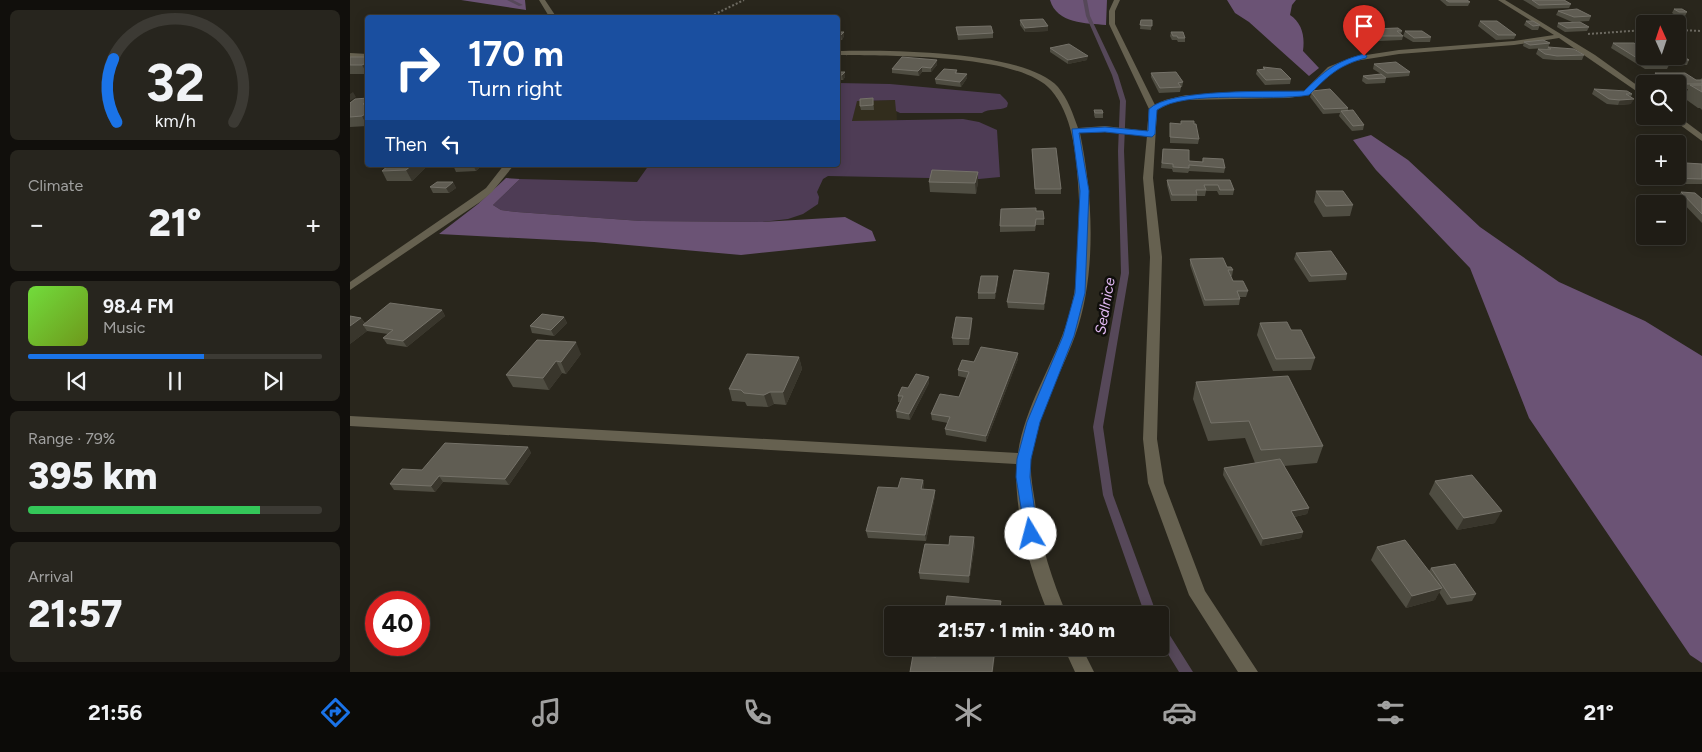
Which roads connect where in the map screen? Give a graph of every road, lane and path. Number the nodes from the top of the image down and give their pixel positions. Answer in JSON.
{"nodes":[{"id":1,"x":542,"y":0,"type":"edge"},
{"id":2,"x":744,"y":0,"type":"edge"},
{"id":3,"x":1117,"y":0,"type":"edge"},
{"id":4,"x":1501,"y":0,"type":"edge"},
{"id":5,"x":552,"y":15,"type":"edge"},
{"id":6,"x":713,"y":15,"type":"edge"},
{"id":7,"x":1686,"y":30,"type":"edge"},
{"id":8,"x":1636,"y":31,"type":"edge"},
{"id":9,"x":1702,"y":31,"type":"edge"},
{"id":10,"x":1560,"y":36,"type":"junction"},
{"id":11,"x":840,"y":53,"type":"edge"},
{"id":12,"x":350,"y":56,"type":"edge"},
{"id":13,"x":365,"y":56,"type":"edge"},
{"id":14,"x":1636,"y":88,"type":"edge"},
{"id":15,"x":1153,"y":109,"type":"junction"},
{"id":16,"x":1684,"y":125,"type":"edge"},
{"id":17,"x":1075,"y":131,"type":"junction"},
{"id":18,"x":1145,"y":133,"type":"junction"},
{"id":19,"x":1702,"y":138,"type":"edge"},
{"id":20,"x":507,"y":167,"type":"edge"},
{"id":21,"x":350,"y":287,"type":"edge"},
{"id":22,"x":350,"y":421,"type":"edge"},
{"id":23,"x":1024,"y":459,"type":"junction"},
{"id":24,"x":1054,"y":606,"type":"edge"},
{"id":25,"x":1077,"y":656,"type":"edge"},
{"id":26,"x":1085,"y":672,"type":"edge"},
{"id":27,"x":1249,"y":672,"type":"edge"}],
"edges":[{"from":1,"to":5,"type":"street"},
{"from":2,"to":6,"type":"path"},
{"from":3,"to":15,"type":"street"},
{"from":4,"to":10,"type":"street"},
{"from":7,"to":9,"type":"path"},
{"from":8,"to":10,"type":"path"},
{"from":10,"to":14,"type":"street"},
{"from":10,"to":15,"type":"street"},
{"from":11,"to":17,"type":"street"},
{"from":12,"to":13,"type":"street"},
{"from":15,"to":18,"type":"street"},
{"from":16,"to":19,"type":"street"},
{"from":17,"to":18,"type":"street"},
{"from":17,"to":23,"type":"street"},
{"from":18,"to":27,"type":"street"},
{"from":20,"to":21,"type":"street"},
{"from":22,"to":23,"type":"street"},
{"from":23,"to":24,"type":"street"},
{"from":25,"to":26,"type":"street"}]}
